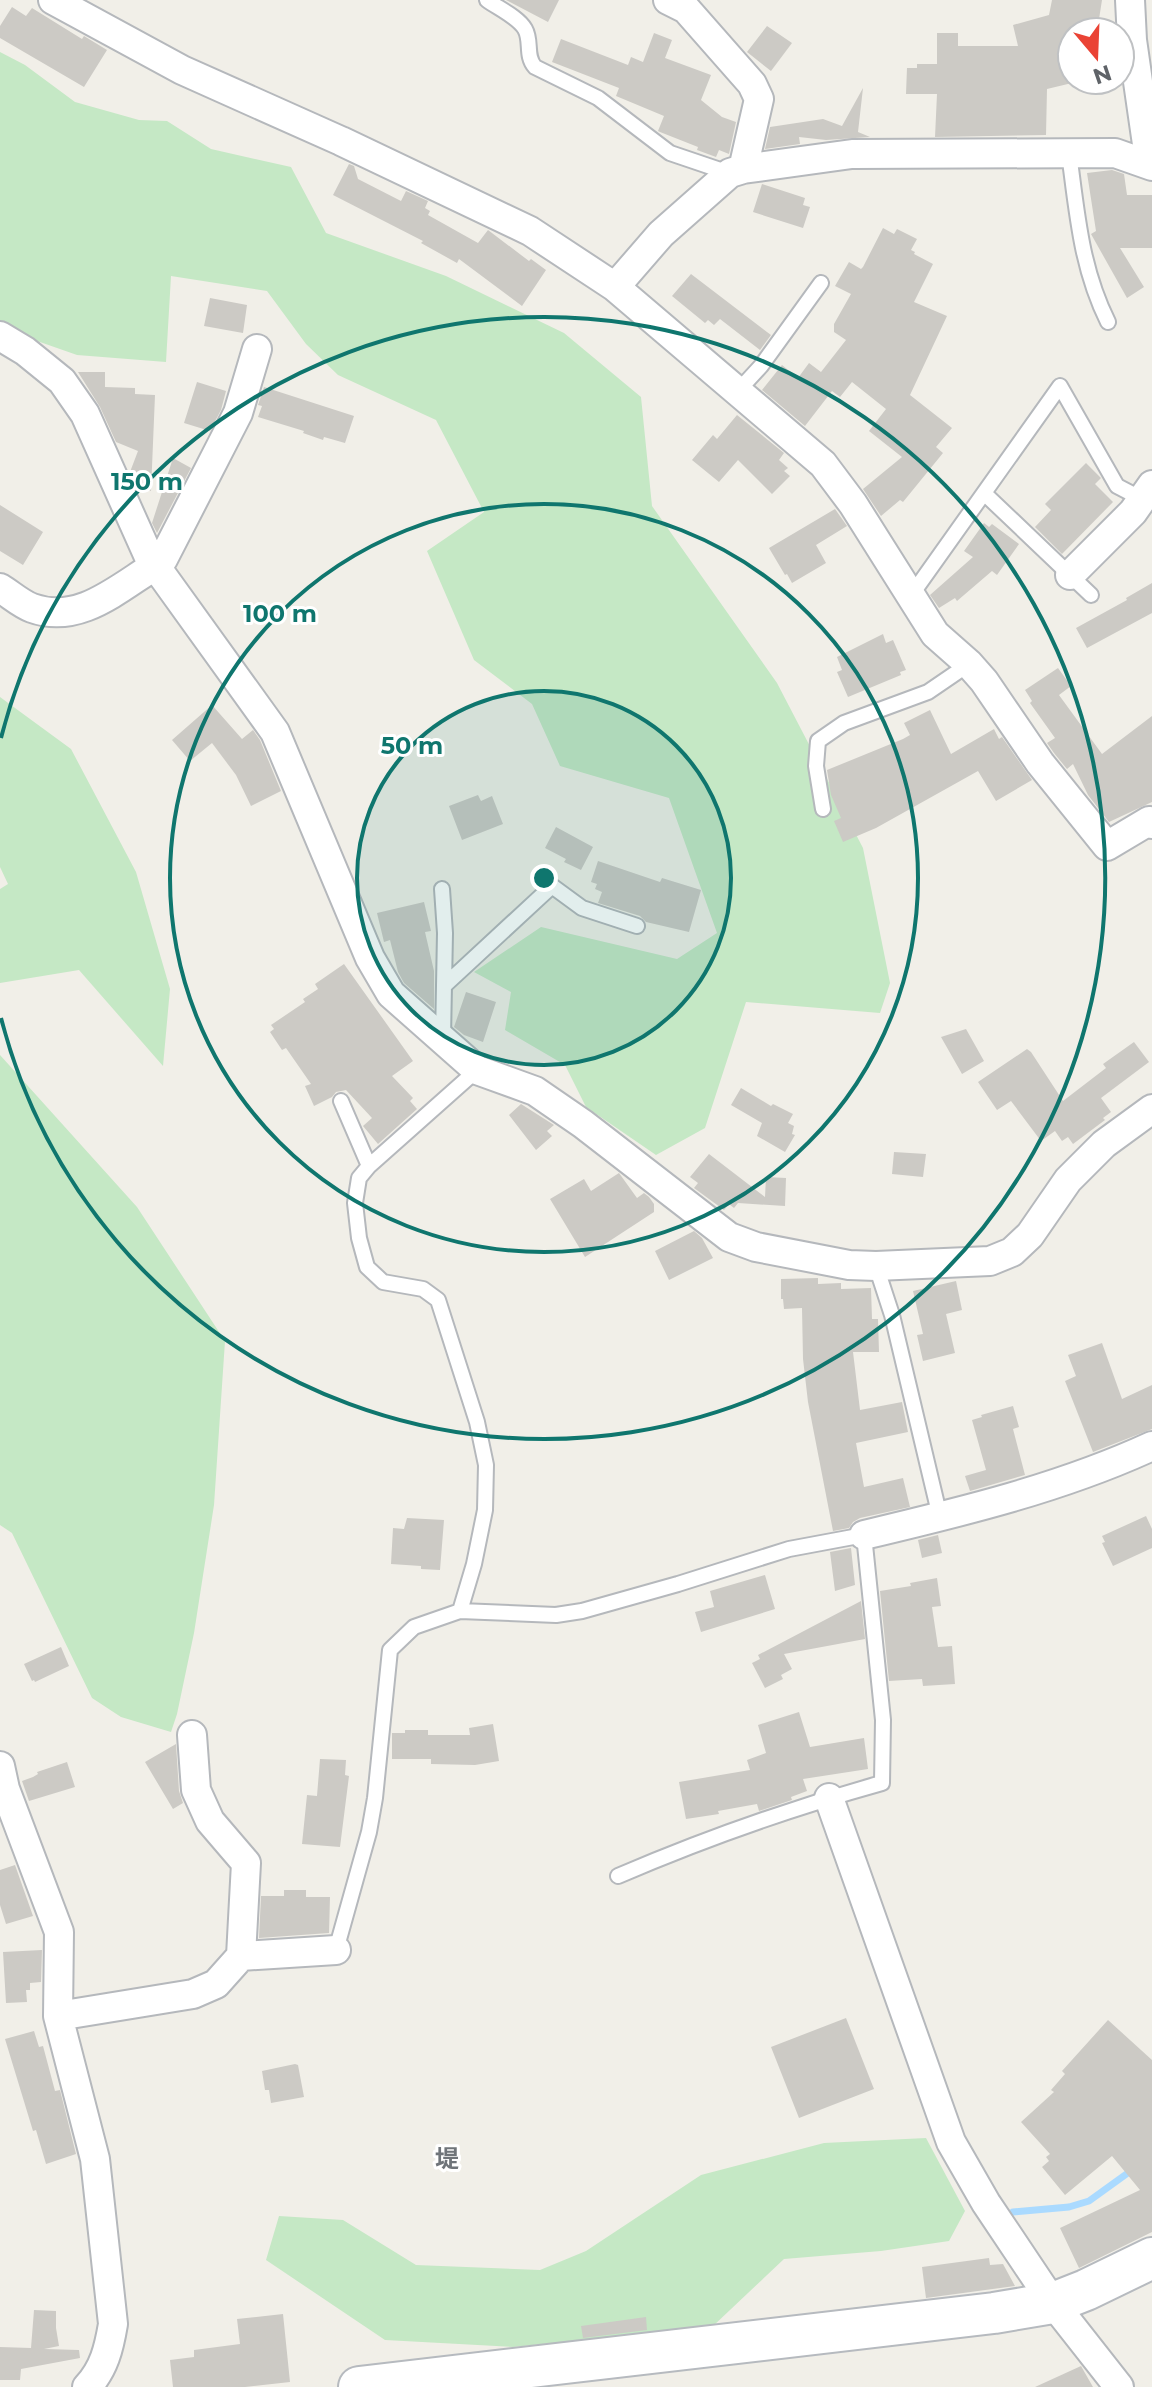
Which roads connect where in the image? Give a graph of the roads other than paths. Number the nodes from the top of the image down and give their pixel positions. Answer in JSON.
{"nodes":[{"id":1,"x":53,"y":0,"type":"edge"},
{"id":2,"x":487,"y":0,"type":"edge"},
{"id":3,"x":668,"y":0,"type":"edge"},
{"id":4,"x":1130,"y":0,"type":"edge"},
{"id":5,"x":1069,"y":153,"type":"junction"},
{"id":6,"x":1151,"y":166,"type":"edge"},
{"id":7,"x":736,"y":171,"type":"junction"},
{"id":8,"x":821,"y":283,"type":"dead end"},
{"id":9,"x":615,"y":287,"type":"junction"},
{"id":10,"x":1108,"y":322,"type":"dead end"},
{"id":11,"x":0,"y":336,"type":"edge"},
{"id":12,"x":257,"y":349,"type":"dead end"},
{"id":13,"x":737,"y":392,"type":"junction"},
{"id":14,"x":1147,"y":492,"type":"edge"},
{"id":15,"x":985,"y":494,"type":"junction"},
{"id":16,"x":156,"y":565,"type":"junction"},
{"id":17,"x":1070,"y":575,"type":"junction"},
{"id":18,"x":0,"y":588,"type":"edge"},
{"id":19,"x":1091,"y":595,"type":"dead end"},
{"id":20,"x":910,"y":597,"type":"junction"},
{"id":21,"x":969,"y":664,"type":"junction"},
{"id":22,"x":823,"y":809,"type":"dead end"},
{"id":23,"x":1152,"y":824,"type":"edge"},
{"id":24,"x":442,"y":889,"type":"dead end"},
{"id":25,"x":637,"y":926,"type":"dead end"},
{"id":26,"x":445,"y":985,"type":"junction"},
{"id":27,"x":443,"y":1039,"type":"junction"},
{"id":28,"x":477,"y":1070,"type":"junction"},
{"id":29,"x":341,"y":1101,"type":"dead end"},
{"id":30,"x":1152,"y":1109,"type":"edge"},
{"id":31,"x":369,"y":1166,"type":"junction"},
{"id":32,"x":876,"y":1266,"type":"junction"},
{"id":33,"x":1152,"y":1446,"type":"edge"},
{"id":34,"x":940,"y":1517,"type":"junction"},
{"id":35,"x":864,"y":1535,"type":"junction"},
{"id":36,"x":460,"y":1611,"type":"junction"},
{"id":37,"x":192,"y":1735,"type":"dead end"},
{"id":38,"x":0,"y":1766,"type":"edge"},
{"id":39,"x":829,"y":1798,"type":"junction"},
{"id":40,"x":618,"y":1876,"type":"dead end"},
{"id":41,"x":336,"y":1950,"type":"joint"},
{"id":42,"x":241,"y":1956,"type":"junction"},
{"id":43,"x":58,"y":2016,"type":"junction"},
{"id":44,"x":1152,"y":2258,"type":"edge"},
{"id":45,"x":1053,"y":2303,"type":"junction"},
{"id":46,"x":87,"y":2387,"type":"edge"},
{"id":47,"x":359,"y":2387,"type":"edge"},
{"id":48,"x":1119,"y":2387,"type":"edge"}],
"edges":[{"from":1,"to":9,"type":"street"},
{"from":2,"to":7,"type":"lane"},
{"from":3,"to":7,"type":"street"},
{"from":4,"to":6,"type":"street"},
{"from":5,"to":6,"type":"street"},
{"from":5,"to":7,"type":"street"},
{"from":5,"to":10,"type":"lane"},
{"from":7,"to":9,"type":"street"},
{"from":8,"to":13,"type":"lane"},
{"from":9,"to":13,"type":"street"},
{"from":11,"to":16,"type":"street"},
{"from":12,"to":16,"type":"street"},
{"from":13,"to":20,"type":"street"},
{"from":14,"to":15,"type":"lane"},
{"from":14,"to":17,"type":"street"},
{"from":15,"to":17,"type":"lane"},
{"from":15,"to":20,"type":"lane"},
{"from":16,"to":18,"type":"street"},
{"from":16,"to":27,"type":"street"},
{"from":17,"to":19,"type":"lane"},
{"from":20,"to":21,"type":"street"},
{"from":21,"to":22,"type":"lane"},
{"from":21,"to":23,"type":"street"},
{"from":24,"to":26,"type":"lane"},
{"from":25,"to":26,"type":"lane"},
{"from":26,"to":27,"type":"lane"},
{"from":27,"to":28,"type":"street"},
{"from":28,"to":31,"type":"lane"},
{"from":28,"to":32,"type":"street"},
{"from":29,"to":31,"type":"lane"},
{"from":30,"to":32,"type":"street"},
{"from":31,"to":36,"type":"lane"},
{"from":32,"to":34,"type":"lane"},
{"from":33,"to":34,"type":"street"},
{"from":34,"to":35,"type":"street"},
{"from":35,"to":36,"type":"lane"},
{"from":35,"to":39,"type":"lane"},
{"from":36,"to":41,"type":"lane"},
{"from":37,"to":42,"type":"street"},
{"from":38,"to":43,"type":"street"},
{"from":39,"to":40,"type":"lane"},
{"from":39,"to":45,"type":"street"},
{"from":41,"to":42,"type":"street"},
{"from":42,"to":43,"type":"street"},
{"from":43,"to":46,"type":"street"},
{"from":44,"to":45,"type":"street"},
{"from":45,"to":47,"type":"street"},
{"from":45,"to":48,"type":"street"}]}
